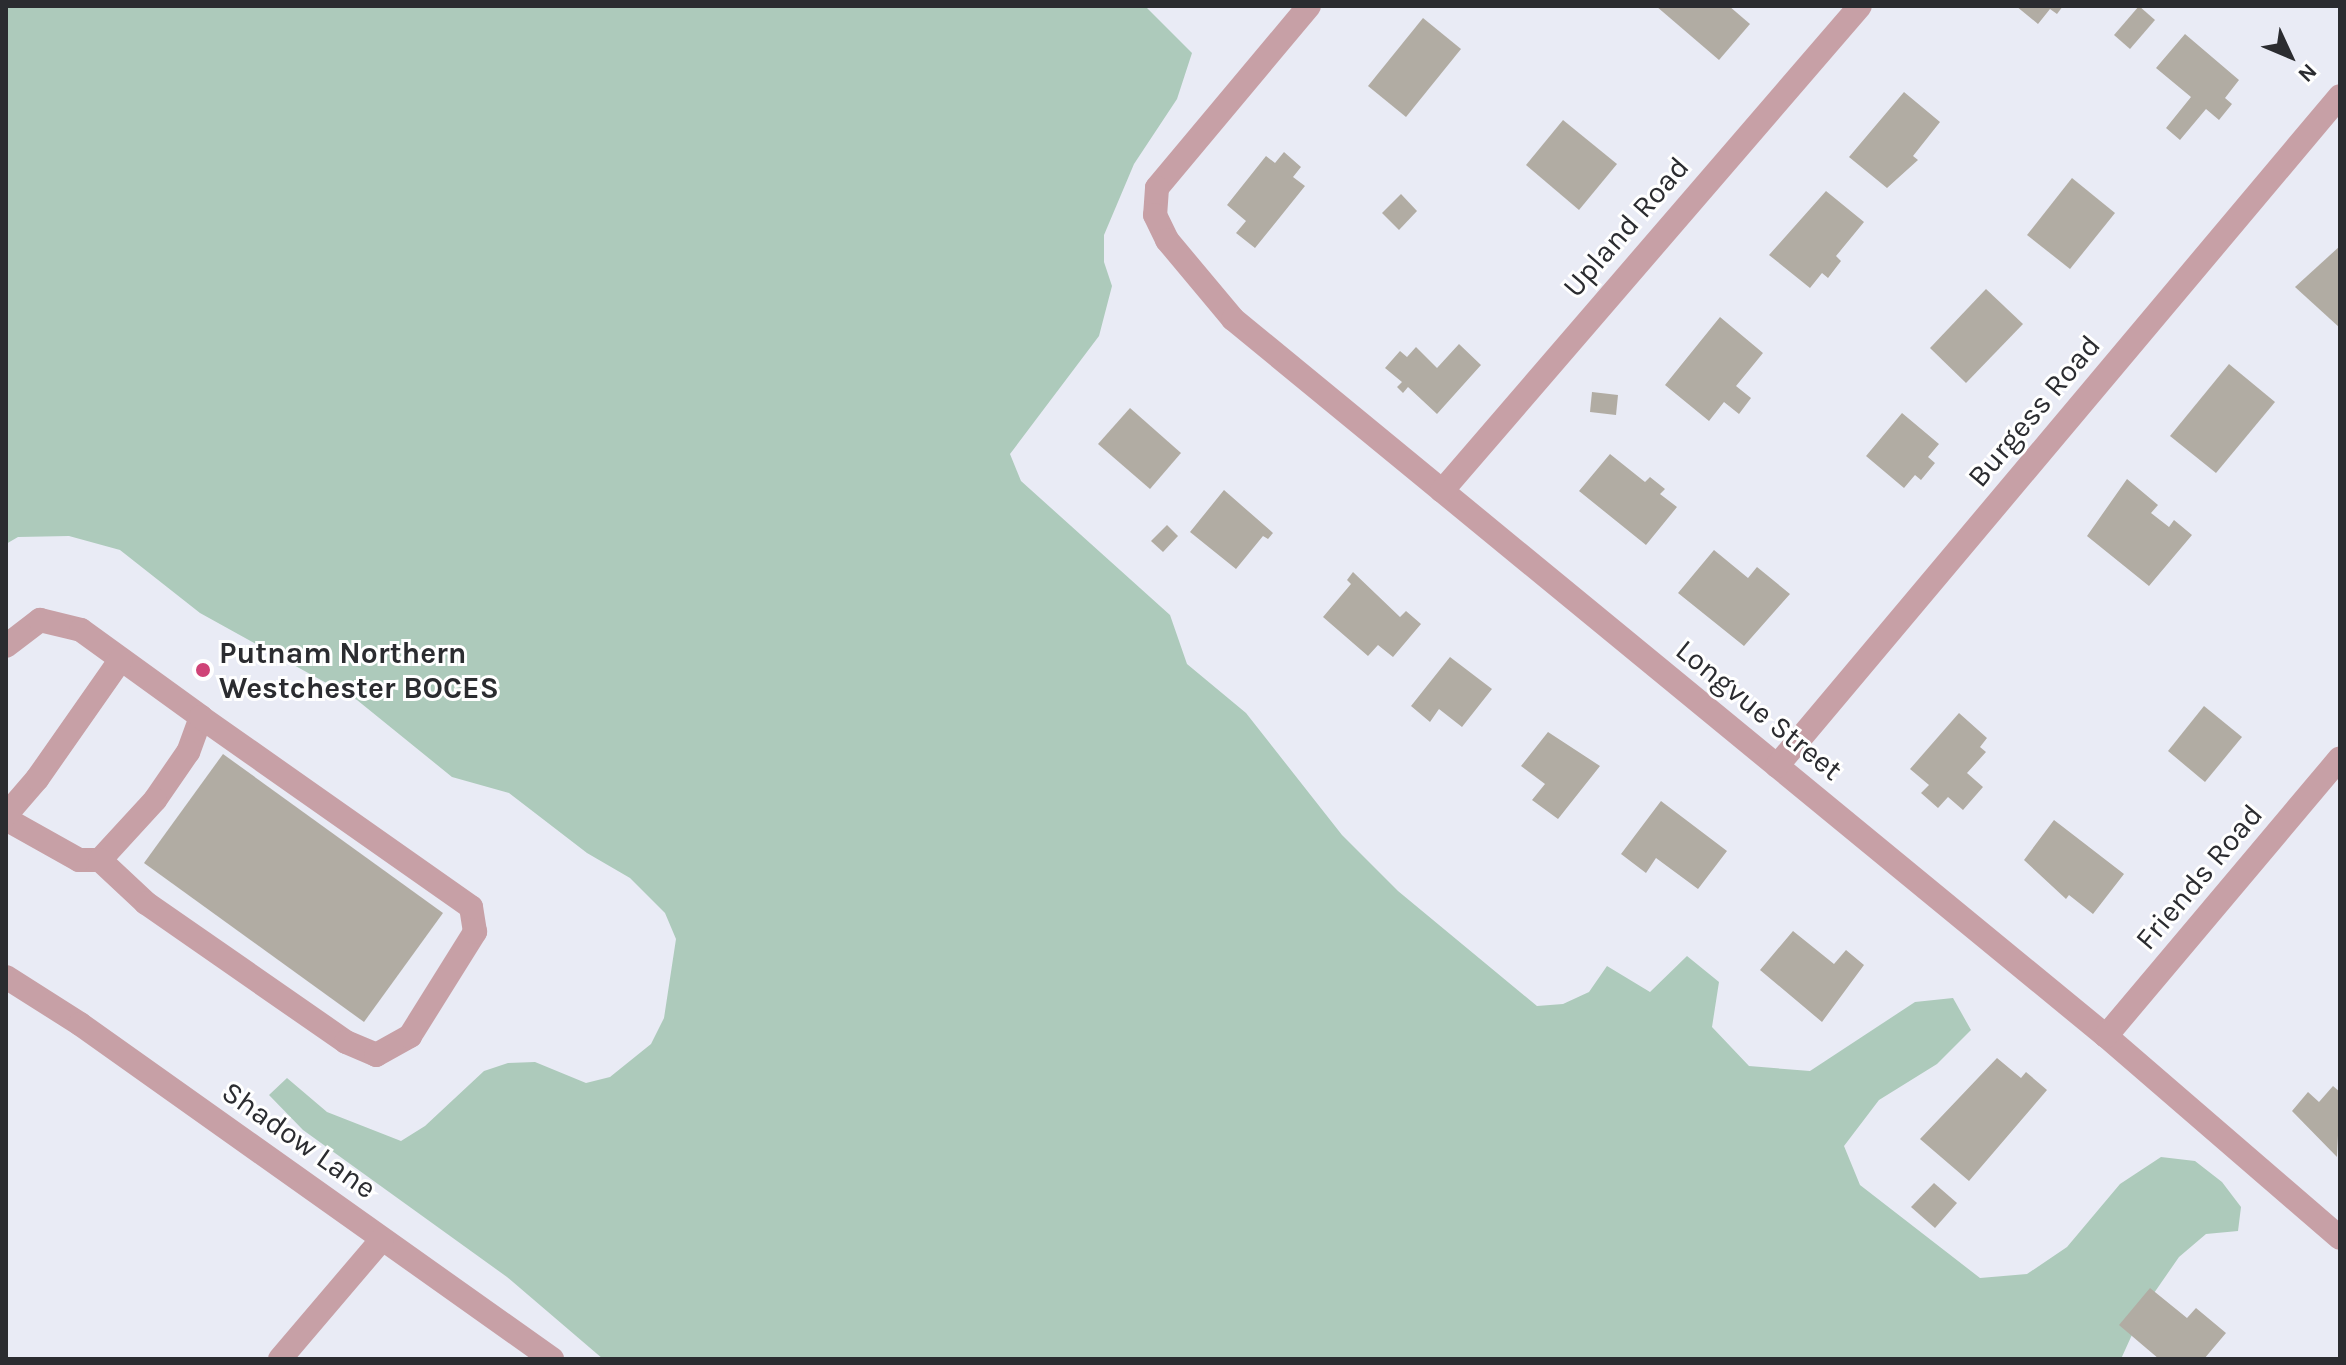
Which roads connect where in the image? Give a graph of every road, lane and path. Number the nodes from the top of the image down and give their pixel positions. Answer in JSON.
{"nodes":[{"id":1,"x":1309,"y":6,"type":"edge"},
{"id":2,"x":1860,"y":6,"type":"edge"},
{"id":3,"x":2340,"y":96,"type":"edge"},
{"id":4,"x":1442,"y":491,"type":"junction"},
{"id":5,"x":6,"y":646,"type":"edge"},
{"id":6,"x":121,"y":659,"type":"junction"},
{"id":7,"x":201,"y":717,"type":"junction"},
{"id":8,"x":2340,"y":758,"type":"edge"},
{"id":9,"x":1777,"y":766,"type":"junction"},
{"id":10,"x":6,"y":817,"type":"edge"},
{"id":11,"x":100,"y":860,"type":"junction"},
{"id":12,"x":6,"y":977,"type":"edge"},
{"id":13,"x":2106,"y":1036,"type":"junction"},
{"id":14,"x":2340,"y":1238,"type":"edge"},
{"id":15,"x":382,"y":1239,"type":"junction"},
{"id":16,"x":280,"y":1359,"type":"edge"},
{"id":17,"x":552,"y":1359,"type":"edge"}],
"edges":[{"from":1,"to":4,"type":"street","name":"Longvue Street"},
{"from":2,"to":4,"type":"street","name":"Upland Road"},
{"from":3,"to":9,"type":"street","name":"Burgess Road"},
{"from":4,"to":9,"type":"street","name":"Longvue Street"},
{"from":5,"to":6,"type":"street"},
{"from":6,"to":7,"type":"street"},
{"from":6,"to":10,"type":"street"},
{"from":7,"to":11,"type":"street"},
{"from":7,"to":11,"type":"street"},
{"from":8,"to":13,"type":"street","name":"Friends Road"},
{"from":9,"to":13,"type":"street","name":"Longvue Street"},
{"from":10,"to":11,"type":"street"},
{"from":12,"to":15,"type":"street","name":"Shadow Lane"},
{"from":13,"to":14,"type":"street","name":"Longvue Street"},
{"from":15,"to":16,"type":"street"},
{"from":15,"to":17,"type":"street","name":"Shadow Lane"}]}
